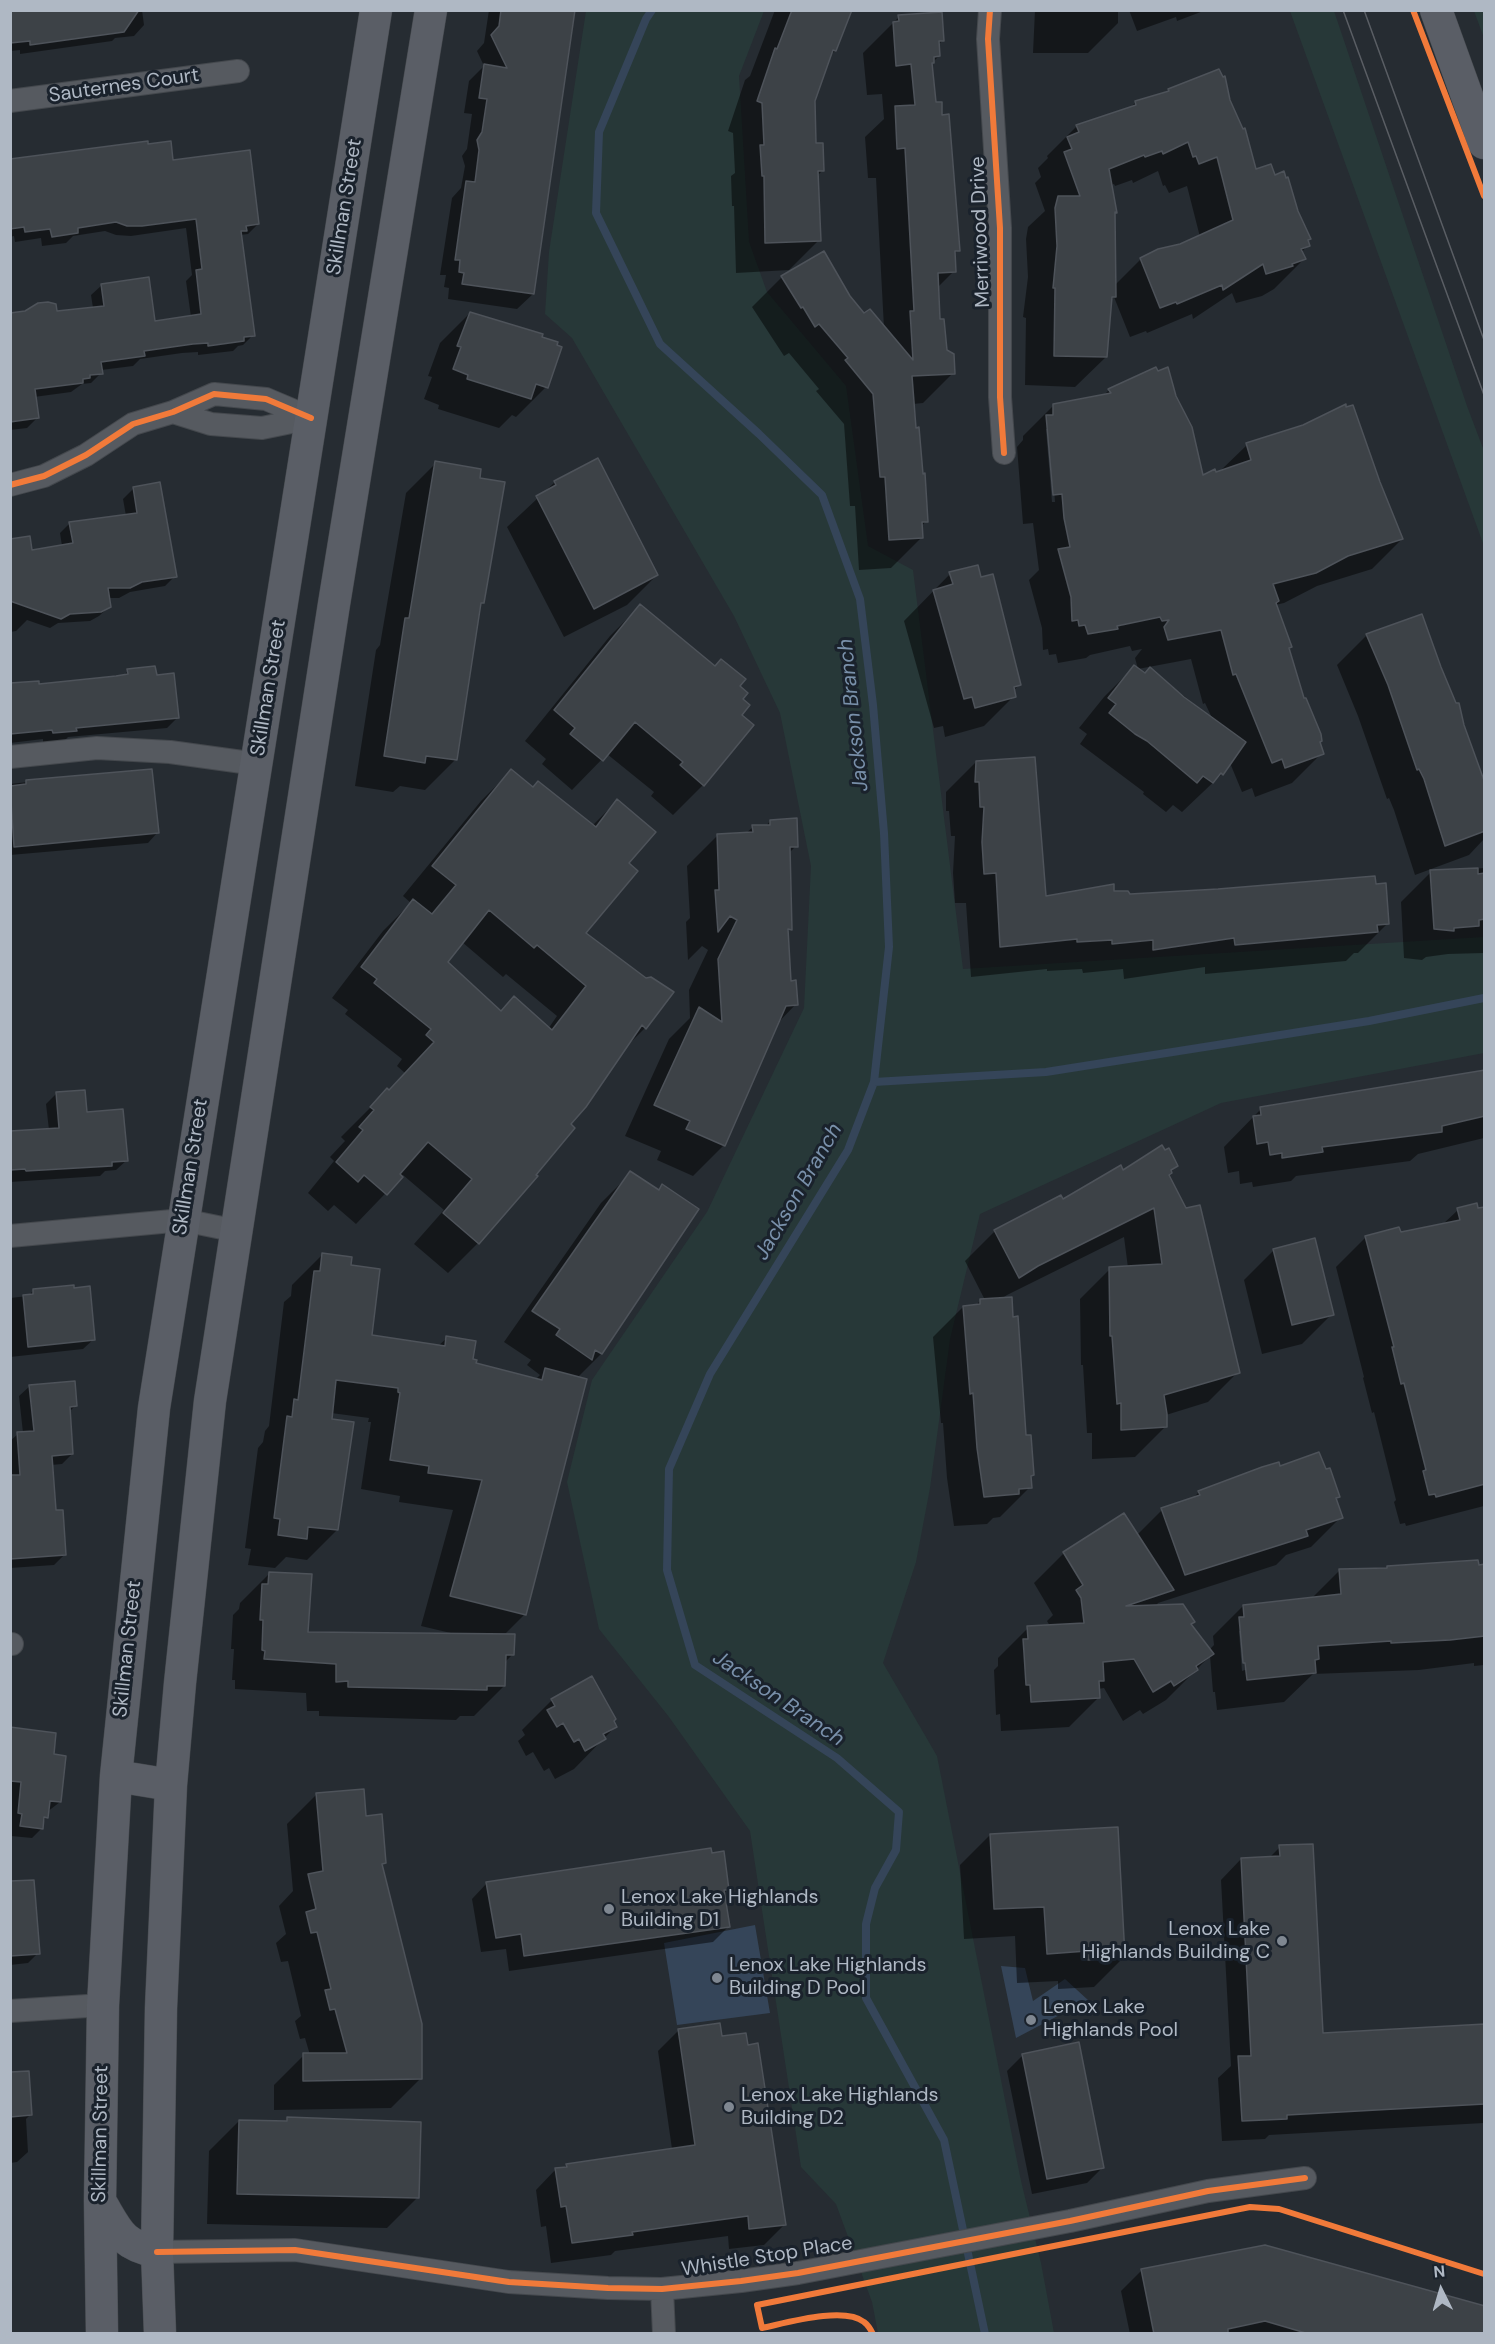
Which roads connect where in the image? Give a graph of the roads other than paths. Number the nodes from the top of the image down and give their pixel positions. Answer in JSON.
{"nodes":[{"id":1,"x":376,"y":10,"type":"edge"},
{"id":2,"x":431,"y":10,"type":"edge"},
{"id":3,"x":990,"y":10,"type":"edge"},
{"id":4,"x":1436,"y":10,"type":"edge"},
{"id":5,"x":238,"y":70,"type":"dead end"},
{"id":6,"x":10,"y":101,"type":"edge"},
{"id":7,"x":1485,"y":143,"type":"edge"},
{"id":8,"x":311,"y":418,"type":"junction"},
{"id":9,"x":363,"y":421,"type":"junction"},
{"id":10,"x":1004,"y":453,"type":"dead end"},
{"id":11,"x":10,"y":485,"type":"edge"},
{"id":12,"x":10,"y":757,"type":"edge"},
{"id":13,"x":257,"y":764,"type":"junction"},
{"id":14,"x":183,"y":1220,"type":"junction"},
{"id":15,"x":237,"y":1231,"type":"junction"},
{"id":16,"x":10,"y":1236,"type":"edge"},
{"id":17,"x":116,"y":1776,"type":"junction"},
{"id":18,"x":171,"y":1785,"type":"junction"},
{"id":19,"x":103,"y":2005,"type":"junction"},
{"id":20,"x":10,"y":2011,"type":"edge"},
{"id":21,"x":1305,"y":2178,"type":"dead end"},
{"id":22,"x":100,"y":2201,"type":"junction"},
{"id":23,"x":157,"y":2252,"type":"junction"},
{"id":24,"x":662,"y":2289,"type":"junction"},
{"id":25,"x":102,"y":2334,"type":"edge"},
{"id":26,"x":160,"y":2334,"type":"edge"},
{"id":27,"x":664,"y":2334,"type":"edge"}],
"edges":[{"from":1,"to":8,"type":"main road","name":"Skillman Street"},
{"from":2,"to":9,"type":"main road"},
{"from":3,"to":10,"type":"street","name":"Merriwood Drive"},
{"from":4,"to":7,"type":"main road"},
{"from":5,"to":6,"type":"street","name":"Sauternes Court"},
{"from":8,"to":9,"type":"main road"},
{"from":8,"to":11,"type":"street"},
{"from":8,"to":13,"type":"main road","name":"Skillman Street"},
{"from":9,"to":15,"type":"main road"},
{"from":12,"to":13,"type":"street"},
{"from":13,"to":14,"type":"main road","name":"Skillman Street"},
{"from":14,"to":15,"type":"street"},
{"from":14,"to":16,"type":"street"},
{"from":14,"to":17,"type":"main road","name":"Skillman Street"},
{"from":15,"to":18,"type":"main road"},
{"from":17,"to":18,"type":"main road"},
{"from":17,"to":19,"type":"main road","name":"Skillman Street"},
{"from":18,"to":23,"type":"main road"},
{"from":19,"to":20,"type":"street"},
{"from":19,"to":22,"type":"main road","name":"Skillman Street"},
{"from":21,"to":24,"type":"street","name":"Whistle Stop Place"},
{"from":22,"to":23,"type":"main road"},
{"from":22,"to":25,"type":"main road","name":"Skillman Street"},
{"from":23,"to":24,"type":"street","name":"Whistle Stop Place"},
{"from":23,"to":26,"type":"main road"},
{"from":24,"to":27,"type":"street"}]}
